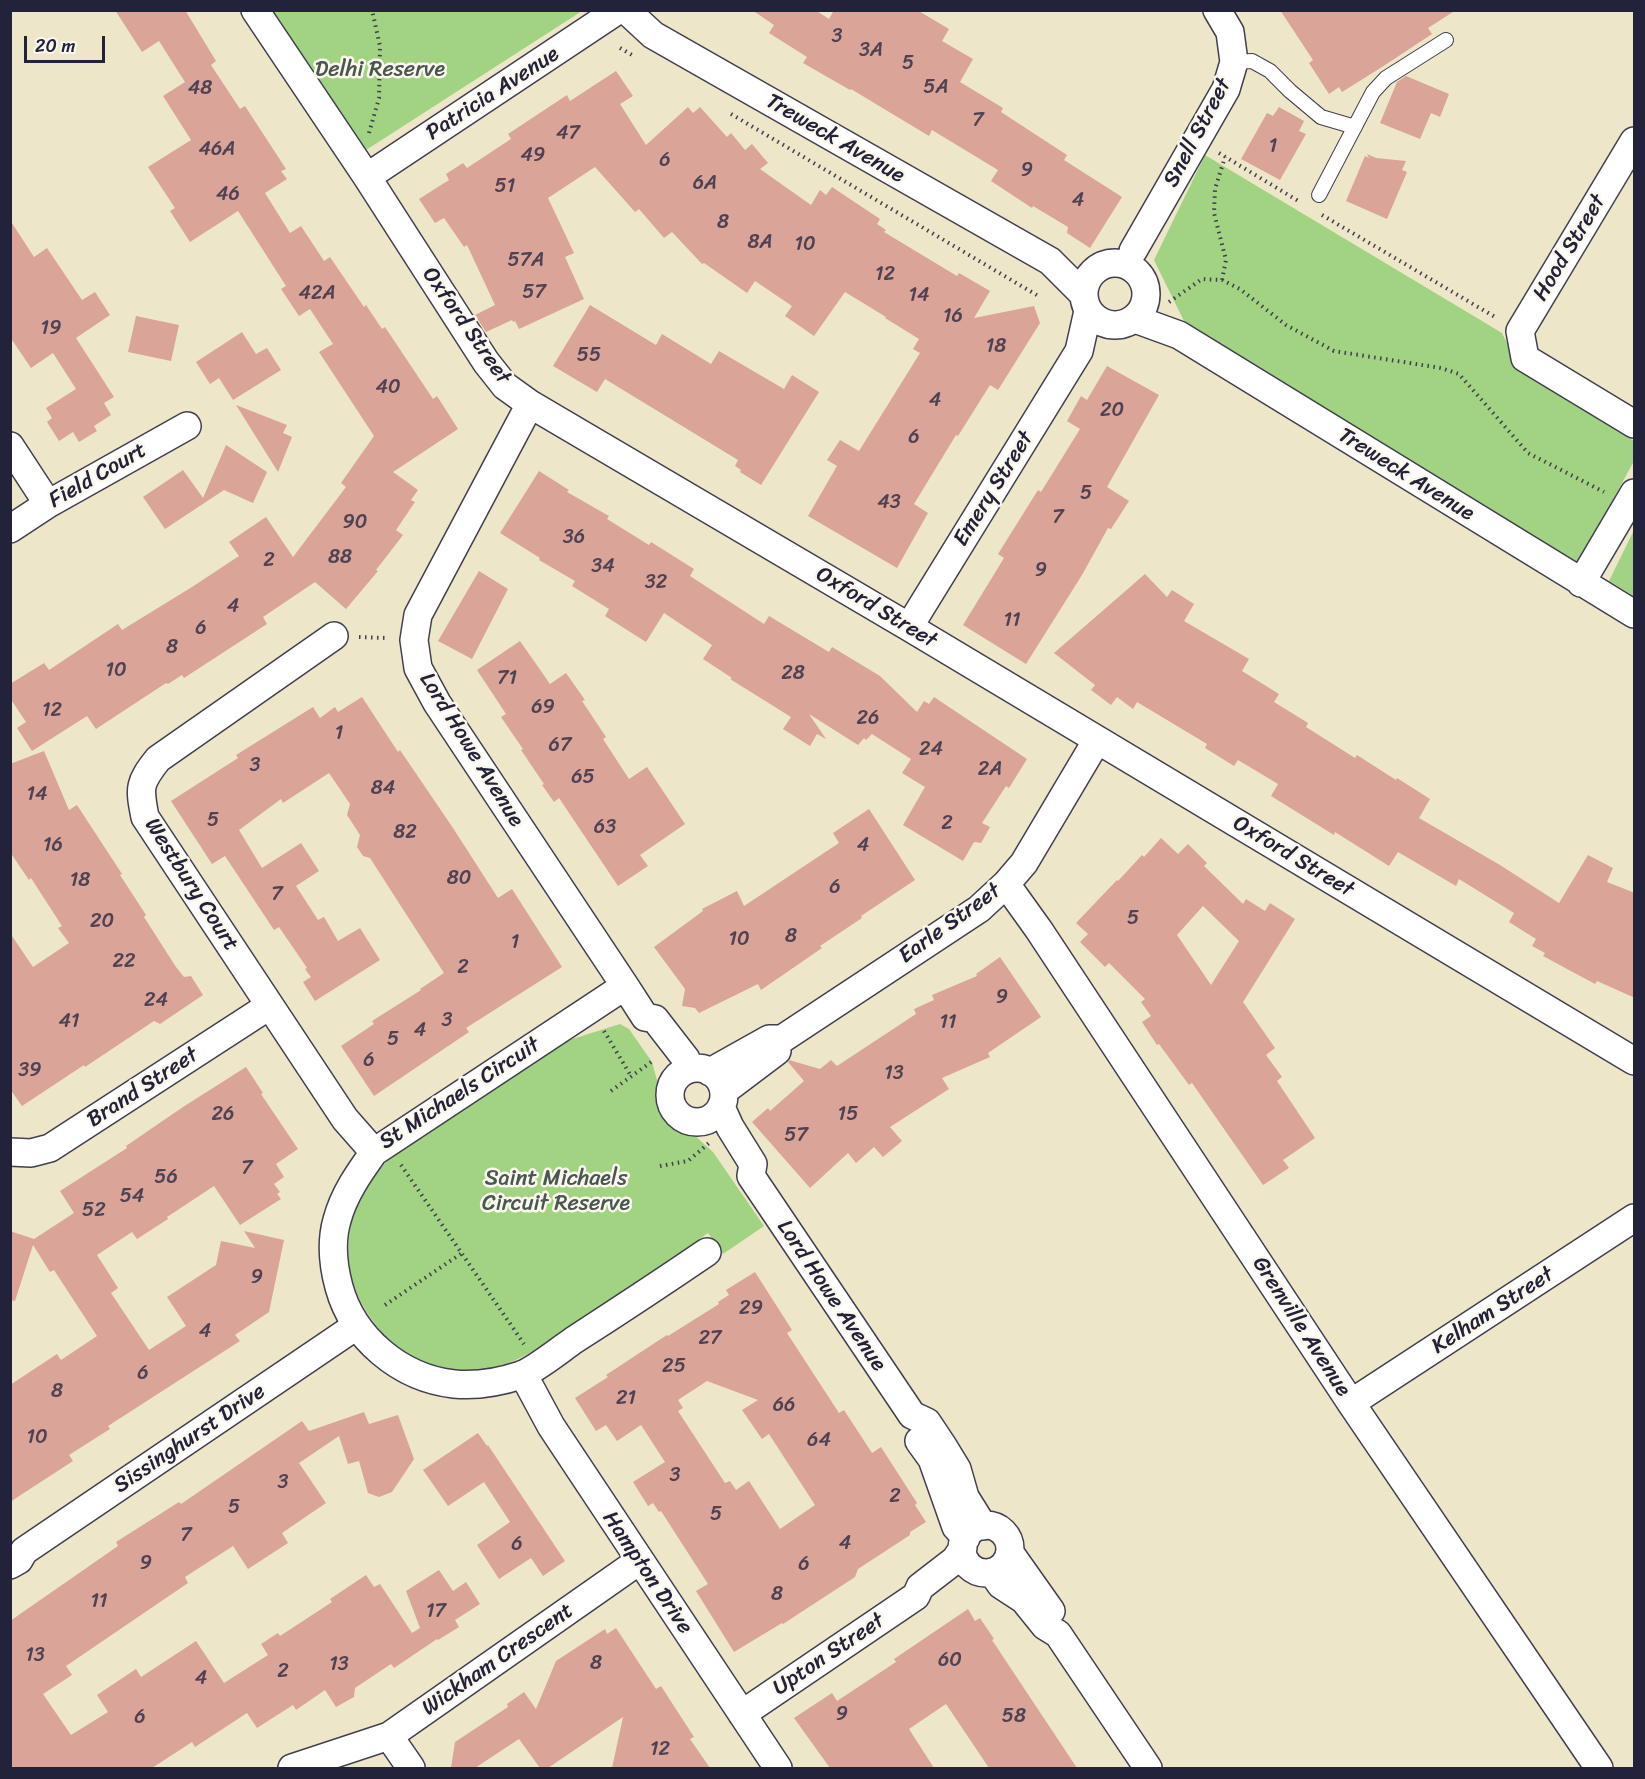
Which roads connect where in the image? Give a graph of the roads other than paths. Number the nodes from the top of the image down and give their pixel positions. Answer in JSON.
{"nodes":[{"id":1,"x":255,"y":10,"type":"edge"},
{"id":2,"x":618,"y":10,"type":"edge"},
{"id":3,"x":626,"y":10,"type":"edge"},
{"id":4,"x":1216,"y":10,"type":"edge"},
{"id":5,"x":1446,"y":40,"type":"dead end"},
{"id":6,"x":1234,"y":62,"type":"junction"},
{"id":7,"x":1355,"y":127,"type":"junction"},
{"id":8,"x":1635,"y":141,"type":"edge"},
{"id":9,"x":367,"y":177,"type":"junction"},
{"id":10,"x":1319,"y":195,"type":"dead end"},
{"id":11,"x":1133,"y":251,"type":"dead end"},
{"id":12,"x":1089,"y":292,"type":"junction"},
{"id":13,"x":1139,"y":314,"type":"junction"},
{"id":14,"x":1079,"y":351,"type":"junction"},
{"id":15,"x":530,"y":404,"type":"junction"},
{"id":16,"x":1635,"y":424,"type":"edge"},
{"id":17,"x":187,"y":426,"type":"dead end"},
{"id":18,"x":10,"y":446,"type":"edge"},
{"id":19,"x":1632,"y":498,"type":"edge"},
{"id":20,"x":48,"y":504,"type":"junction"},
{"id":21,"x":10,"y":529,"type":"edge"},
{"id":22,"x":1581,"y":583,"type":"junction"},
{"id":23,"x":1635,"y":614,"type":"edge"},
{"id":24,"x":909,"y":627,"type":"junction"},
{"id":25,"x":334,"y":636,"type":"road end"},
{"id":26,"x":1097,"y":740,"type":"junction"},
{"id":27,"x":1006,"y":884,"type":"junction"},
{"id":28,"x":624,"y":986,"type":"junction"},
{"id":29,"x":269,"y":1006,"type":"junction"},
{"id":30,"x":645,"y":1017,"type":"junction"},
{"id":31,"x":1635,"y":1061,"type":"edge"},
{"id":32,"x":705,"y":1098,"type":"junction"},
{"id":33,"x":380,"y":1148,"type":"junction"},
{"id":34,"x":10,"y":1152,"type":"edge"},
{"id":35,"x":1635,"y":1218,"type":"edge"},
{"id":36,"x":707,"y":1252,"type":"dead end"},
{"id":37,"x":356,"y":1326,"type":"junction"},
{"id":38,"x":531,"y":1369,"type":"junction"},
{"id":39,"x":1351,"y":1403,"type":"junction"},
{"id":40,"x":970,"y":1537,"type":"junction"},
{"id":41,"x":15,"y":1556,"type":"edge"},
{"id":42,"x":639,"y":1561,"type":"junction"},
{"id":43,"x":993,"y":1566,"type":"junction"},
{"id":44,"x":916,"y":1596,"type":"junction"},
{"id":45,"x":742,"y":1714,"type":"junction"},
{"id":46,"x":389,"y":1736,"type":"junction"},
{"id":47,"x":292,"y":1768,"type":"edge"},
{"id":48,"x":411,"y":1768,"type":"edge"},
{"id":49,"x":778,"y":1768,"type":"edge"},
{"id":50,"x":1148,"y":1768,"type":"edge"},
{"id":51,"x":1599,"y":1768,"type":"edge"}],
"edges":[{"from":1,"to":9,"type":"street","name":"Oxford Street"},
{"from":2,"to":9,"type":"street","name":"Patricia Avenue"},
{"from":3,"to":12,"type":"street","name":"Treweck Avenue"},
{"from":4,"to":6,"type":"street","name":"Snell Street"},
{"from":5,"to":7,"type":"lane"},
{"from":6,"to":7,"type":"lane"},
{"from":6,"to":11,"type":"street","name":"Snell Street"},
{"from":7,"to":10,"type":"lane"},
{"from":8,"to":16,"type":"street","name":"Hood Street"},
{"from":9,"to":15,"type":"street","name":"Oxford Street"},
{"from":12,"to":13,"type":"street"},
{"from":12,"to":13,"type":"street"},
{"from":12,"to":14,"type":"street","name":"Emery Street"},
{"from":13,"to":14,"type":"street","name":"Emery Street"},
{"from":13,"to":22,"type":"street","name":"Treweck Avenue"},
{"from":14,"to":24,"type":"street","name":"Emery Street"},
{"from":15,"to":24,"type":"street","name":"Oxford Street"},
{"from":15,"to":28,"type":"street","name":"Lord Howe Avenue"},
{"from":17,"to":20,"type":"street","name":"Field Court"},
{"from":18,"to":20,"type":"street"},
{"from":19,"to":22,"type":"street"},
{"from":20,"to":21,"type":"street","name":"Field Court"},
{"from":22,"to":23,"type":"street","name":"Treweck Avenue"},
{"from":24,"to":26,"type":"street","name":"Oxford Street"},
{"from":25,"to":29,"type":"street","name":"Westbury Court"},
{"from":26,"to":27,"type":"street","name":"Earle Street"},
{"from":26,"to":31,"type":"street","name":"Oxford Street"},
{"from":27,"to":32,"type":"street","name":"Earle Street"},
{"from":27,"to":39,"type":"street","name":"Grenville Avenue"},
{"from":28,"to":30,"type":"street","name":"Lord Howe Avenue"},
{"from":28,"to":33,"type":"street","name":"St Michaels Circuit"},
{"from":29,"to":33,"type":"street","name":"Westbury Court"},
{"from":29,"to":34,"type":"street","name":"Brand Street"},
{"from":30,"to":32,"type":"street","name":"Lord Howe Avenue"},
{"from":30,"to":32,"type":"street","name":"Lord Howe Avenue"},
{"from":32,"to":40,"type":"street","name":"Lord Howe Avenue"},
{"from":33,"to":37,"type":"street","name":"St Michaels Circuit"},
{"from":35,"to":39,"type":"street","name":"Kelham Street"},
{"from":36,"to":38,"type":"street","name":"St Michaels Circuit"},
{"from":37,"to":38,"type":"street","name":"St Michaels Circuit"},
{"from":37,"to":41,"type":"street","name":"Sissinghurst Drive"},
{"from":38,"to":42,"type":"street","name":"Hampton Drive"},
{"from":39,"to":51,"type":"street","name":"Grenville Avenue"},
{"from":40,"to":43,"type":"street","name":"Lord Howe Avenue"},
{"from":40,"to":43,"type":"street"},
{"from":40,"to":44,"type":"street","name":"Upton Street"},
{"from":42,"to":45,"type":"street","name":"Hampton Drive"},
{"from":42,"to":46,"type":"street","name":"Wickham Crescent"},
{"from":43,"to":44,"type":"street","name":"Upton Street"},
{"from":43,"to":50,"type":"street"},
{"from":44,"to":45,"type":"street","name":"Upton Street"},
{"from":45,"to":49,"type":"street","name":"Hampton Drive"},
{"from":46,"to":47,"type":"street","name":"Wickham Crescent"},
{"from":46,"to":48,"type":"street"}]}
